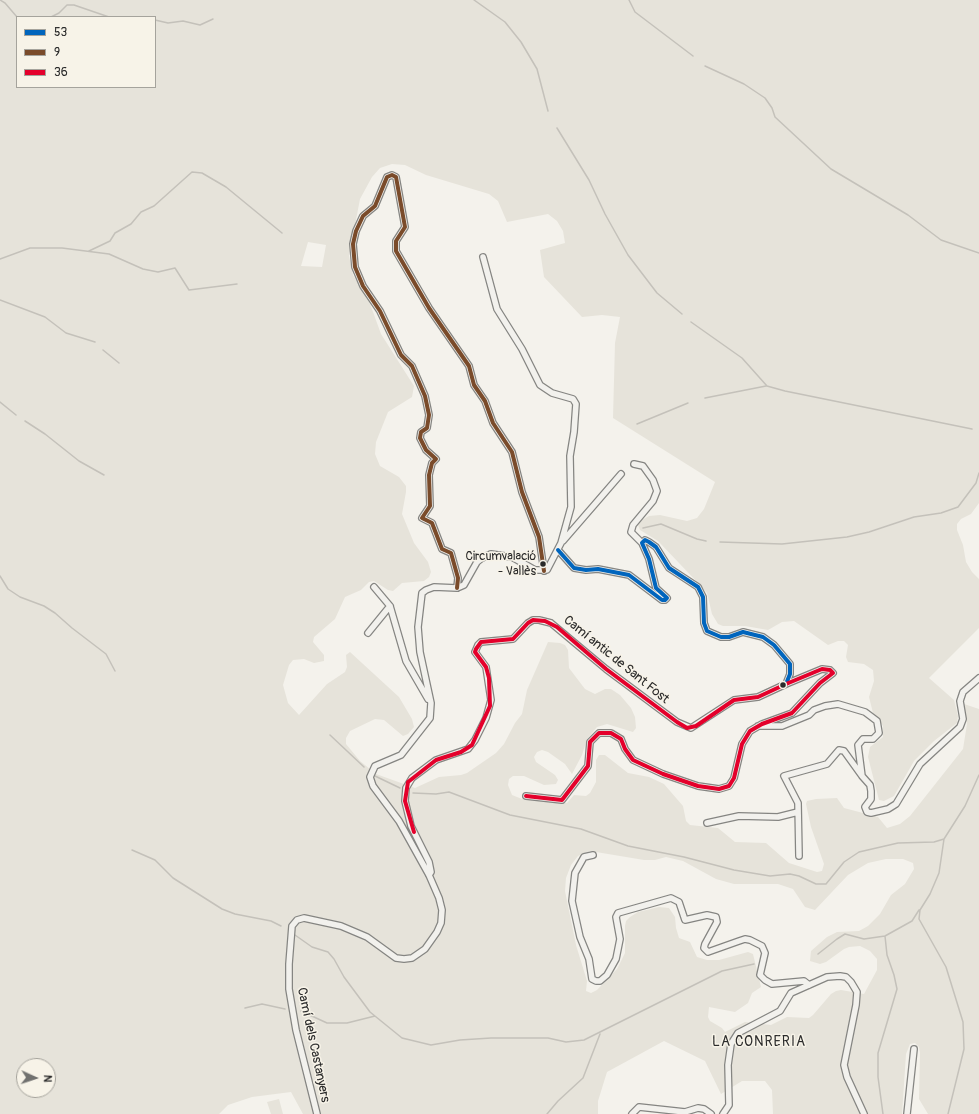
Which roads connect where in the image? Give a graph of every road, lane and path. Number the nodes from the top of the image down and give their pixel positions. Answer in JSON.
{"nodes":[{"id":1,"x":483,"y":257,"type":"dead end"},
{"id":2,"x":634,"y":464,"type":"dead end"},
{"id":3,"x":620,"y":474,"type":"dead end"},
{"id":4,"x":561,"y":543,"type":"junction"},
{"id":5,"x":642,"y":543,"type":"junction"},
{"id":6,"x":558,"y":550,"type":"junction"},
{"id":7,"x":544,"y":571,"type":"junction"},
{"id":8,"x":374,"y":588,"type":"dead end"},
{"id":9,"x":457,"y":588,"type":"junction"},
{"id":10,"x":390,"y":606,"type":"junction"},
{"id":11,"x":368,"y":633,"type":"dead end"},
{"id":12,"x":979,"y":678,"type":"edge"},
{"id":13,"x":786,"y":684,"type":"junction"},
{"id":14,"x":431,"y":703,"type":"junction"},
{"id":15,"x":758,"y":726,"type":"junction"},
{"id":16,"x":862,"y":776,"type":"junction"},
{"id":17,"x":526,"y":796,"type":"dead end"},
{"id":18,"x":798,"y":812,"type":"junction"},
{"id":19,"x":707,"y":823,"type":"dead end"},
{"id":20,"x":593,"y":855,"type":"dead end"},
{"id":21,"x":799,"y":856,"type":"dead end"},
{"id":22,"x":429,"y":875,"type":"junction"},
{"id":23,"x":809,"y":985,"type":"junction"},
{"id":24,"x":914,"y":1049,"type":"dead end"},
{"id":25,"x":317,"y":1114,"type":"edge"},
{"id":26,"x":632,"y":1114,"type":"edge"},
{"id":27,"x":711,"y":1114,"type":"edge"},
{"id":28,"x":723,"y":1114,"type":"edge"},
{"id":29,"x":864,"y":1114,"type":"edge"},
{"id":30,"x":906,"y":1114,"type":"edge"}],
"edges":[{"from":1,"to":4,"type":"street"},
{"from":2,"to":5,"type":"street"},
{"from":3,"to":4,"type":"street"},
{"from":4,"to":6,"type":"street"},
{"from":5,"to":6,"type":"street"},
{"from":5,"to":13,"type":"street"},
{"from":6,"to":7,"type":"street"},
{"from":7,"to":9,"type":"street"},
{"from":7,"to":9,"type":"street"},
{"from":8,"to":10,"type":"street"},
{"from":9,"to":14,"type":"street"},
{"from":10,"to":11,"type":"street"},
{"from":10,"to":14,"type":"street"},
{"from":12,"to":16,"type":"street"},
{"from":13,"to":15,"type":"street"},
{"from":13,"to":22,"type":"street","name":"Camí antic de Sant Fost"},
{"from":14,"to":22,"type":"street","name":"Camí dels Castanyers"},
{"from":15,"to":16,"type":"street"},
{"from":15,"to":17,"type":"street"},
{"from":16,"to":18,"type":"street"},
{"from":18,"to":19,"type":"street"},
{"from":18,"to":21,"type":"street"},
{"from":20,"to":23,"type":"street"},
{"from":22,"to":25,"type":"street","name":"Camí dels Castanyers"},
{"from":23,"to":28,"type":"street"},
{"from":23,"to":29,"type":"street"},
{"from":24,"to":30,"type":"street"},
{"from":26,"to":27,"type":"street"}]}
